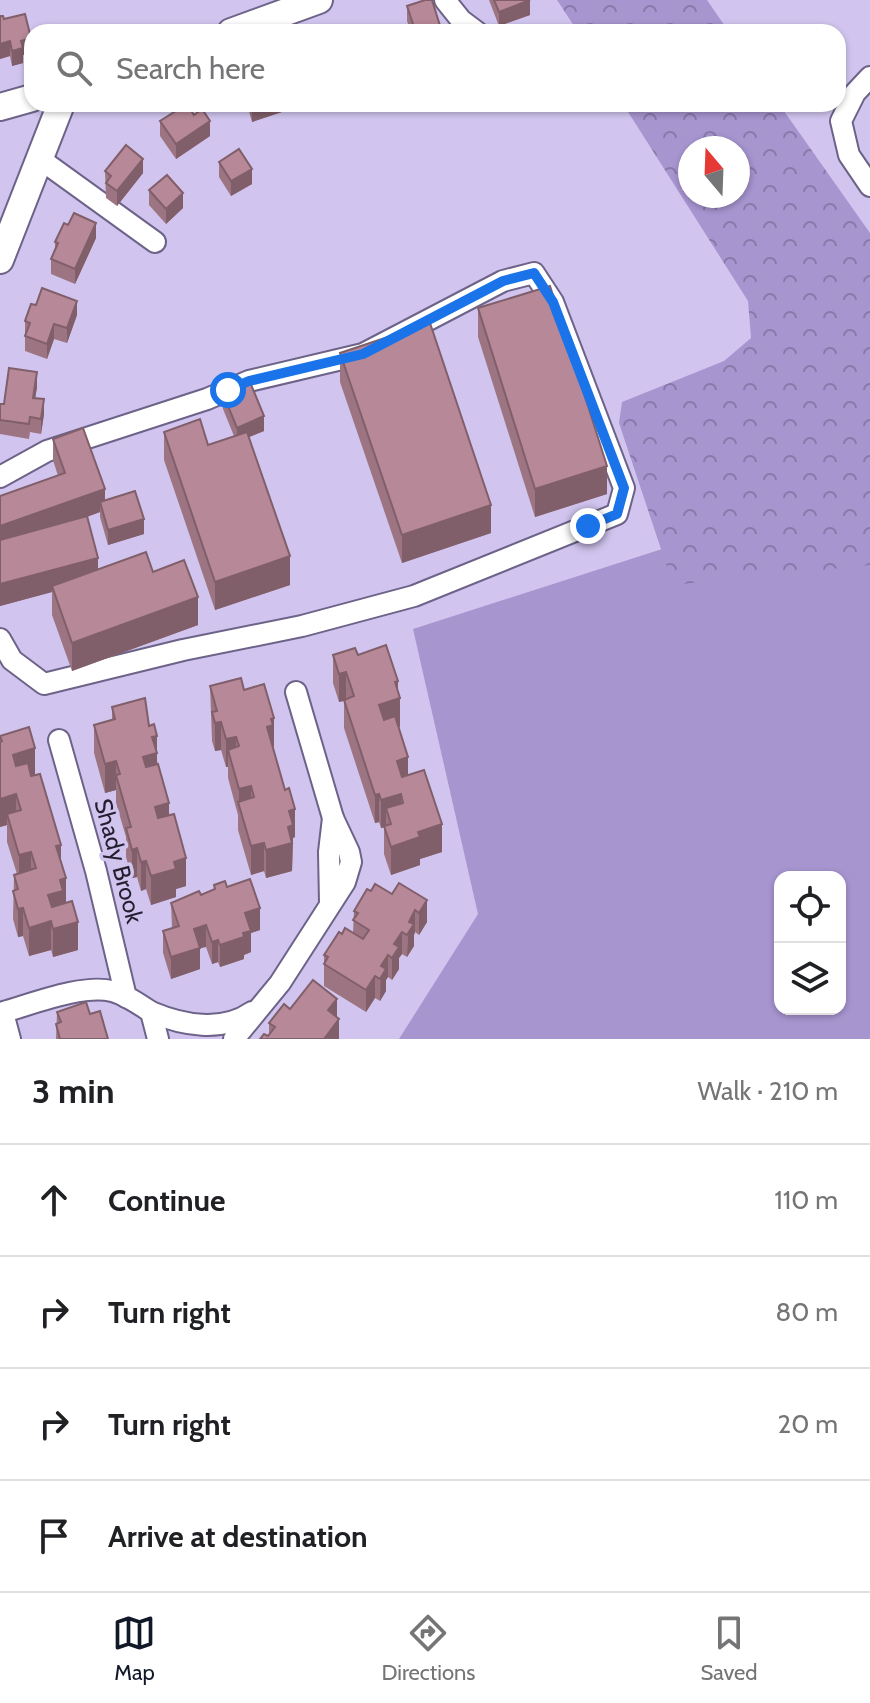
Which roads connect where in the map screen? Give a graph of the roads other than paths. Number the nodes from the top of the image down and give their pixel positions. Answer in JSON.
{"nodes":[{"id":1,"x":319,"y":0,"type":"edge"},
{"id":2,"x":445,"y":0,"type":"edge"},
{"id":3,"x":253,"y":24,"type":"edge"},
{"id":4,"x":466,"y":24,"type":"edge"},
{"id":5,"x":870,"y":77,"type":"edge"},
{"id":6,"x":24,"y":100,"type":"edge"},
{"id":7,"x":0,"y":107,"type":"edge"},
{"id":8,"x":846,"y":111,"type":"edge"},
{"id":9,"x":58,"y":112,"type":"edge"},
{"id":10,"x":846,"y":112,"type":"edge"},
{"id":11,"x":40,"y":159,"type":"junction"},
{"id":12,"x":870,"y":186,"type":"edge"},
{"id":13,"x":155,"y":242,"type":"dead end"},
{"id":14,"x":0,"y":260,"type":"edge"},
{"id":15,"x":0,"y":477,"type":"edge"},
{"id":16,"x":0,"y":639,"type":"edge"},
{"id":17,"x":296,"y":692,"type":"dead end"},
{"id":18,"x":59,"y":740,"type":"dead end"},
{"id":19,"x":126,"y":997,"type":"junction"},
{"id":20,"x":265,"y":1002,"type":"junction"},
{"id":21,"x":151,"y":1012,"type":"junction"},
{"id":22,"x":1,"y":1013,"type":"edge"},
{"id":23,"x":10,"y":1039,"type":"edge"},
{"id":24,"x":158,"y":1039,"type":"edge"},
{"id":25,"x":234,"y":1039,"type":"edge"}],
"edges":[{"from":1,"to":3,"type":"main road"},
{"from":2,"to":4,"type":"street"},
{"from":5,"to":8,"type":"street"},
{"from":6,"to":7,"type":"main road"},
{"from":9,"to":11,"type":"main road"},
{"from":10,"to":12,"type":"street"},
{"from":11,"to":13,"type":"street"},
{"from":11,"to":14,"type":"main road"},
{"from":15,"to":16,"type":"street"},
{"from":17,"to":20,"type":"street"},
{"from":18,"to":19,"type":"street","name":"Shady Brook"},
{"from":19,"to":21,"type":"street"},
{"from":19,"to":22,"type":"street"},
{"from":20,"to":21,"type":"street"},
{"from":20,"to":25,"type":"street"},
{"from":21,"to":24,"type":"street"},
{"from":22,"to":23,"type":"street"}]}
